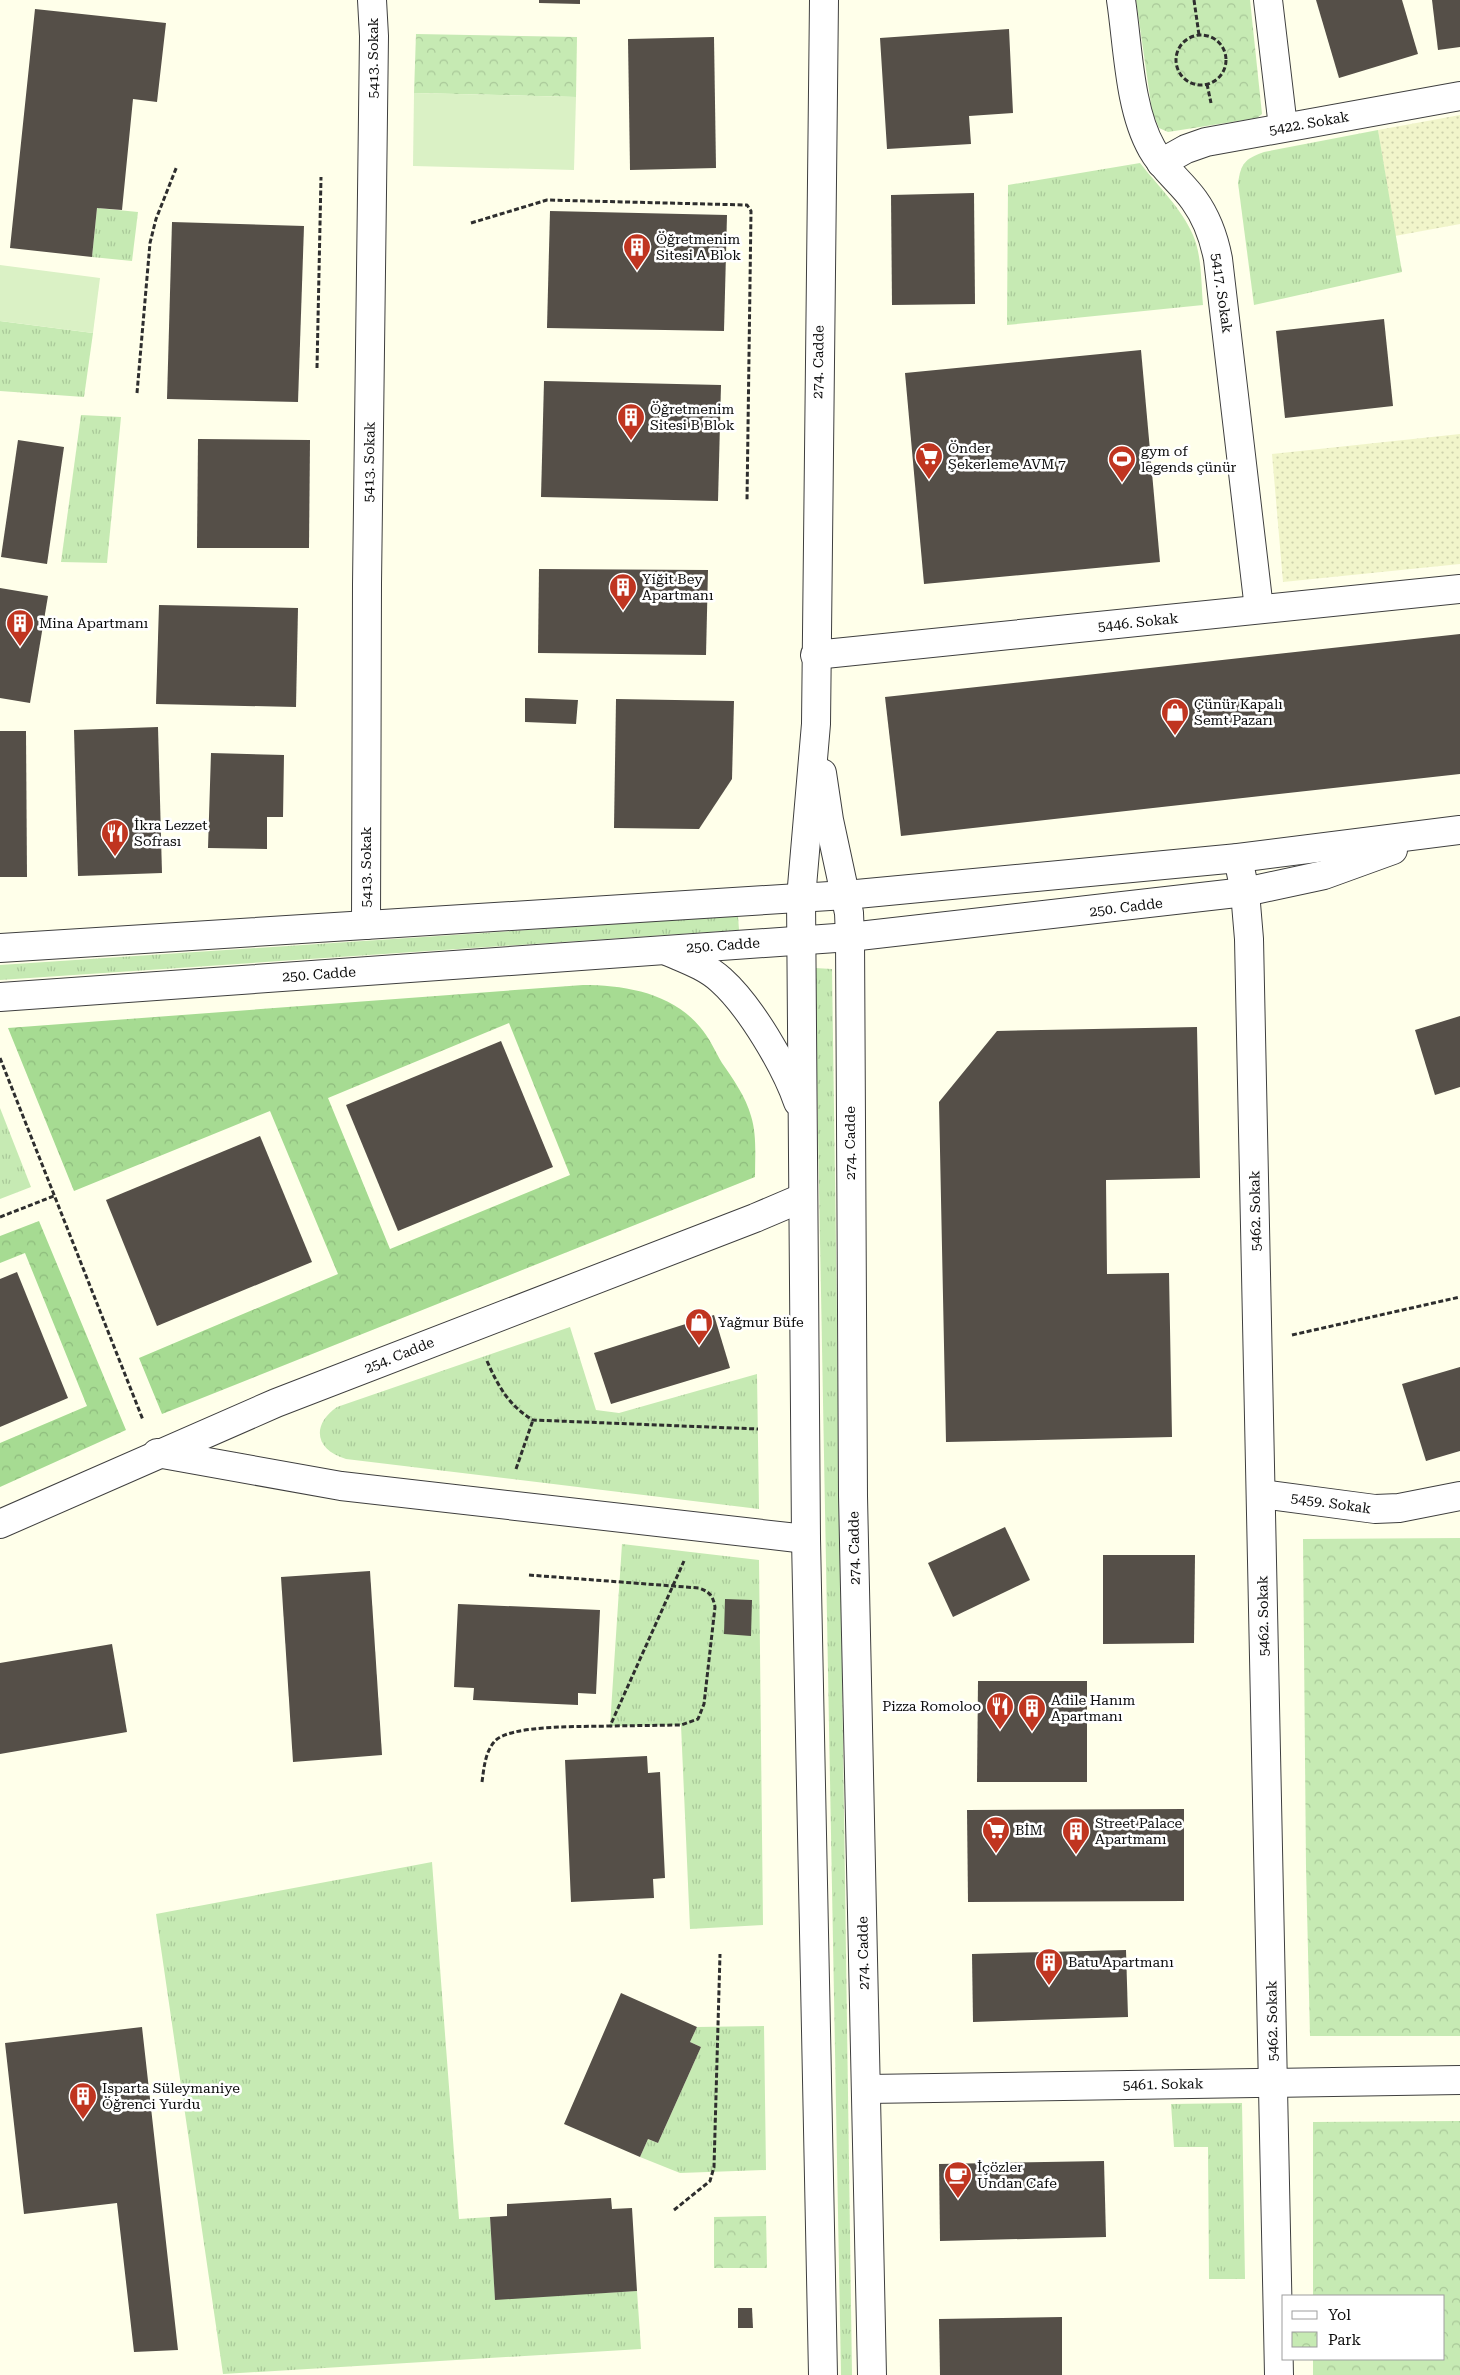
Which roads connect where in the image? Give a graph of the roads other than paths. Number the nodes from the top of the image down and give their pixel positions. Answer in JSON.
{"nodes":[{"id":1,"x":372,"y":0,"type":"edge"},
{"id":2,"x":824,"y":0,"type":"edge"},
{"id":3,"x":1121,"y":0,"type":"edge"},
{"id":4,"x":1268,"y":0,"type":"edge"},
{"id":5,"x":1460,"y":96,"type":"edge"},
{"id":6,"x":1283,"y":127,"type":"junction"},
{"id":7,"x":1162,"y":163,"type":"junction"},
{"id":8,"x":1460,"y":589,"type":"edge"},
{"id":9,"x":1259,"y":609,"type":"junction"},
{"id":10,"x":815,"y":655,"type":"junction"},
{"id":11,"x":816,"y":724,"type":"junction"},
{"id":12,"x":1447,"y":832,"type":"edge"},
{"id":13,"x":1238,"y":858,"type":"junction"},
{"id":14,"x":1245,"y":892,"type":"junction"},
{"id":15,"x":846,"y":895,"type":"junction"},
{"id":16,"x":801,"y":898,"type":"junction"},
{"id":17,"x":366,"y":925,"type":"junction"},
{"id":18,"x":850,"y":937,"type":"junction"},
{"id":19,"x":802,"y":940,"type":"junction"},
{"id":20,"x":0,"y":948,"type":"edge"},
{"id":21,"x":663,"y":949,"type":"junction"},
{"id":22,"x":0,"y":996,"type":"edge"},
{"id":23,"x":802,"y":1116,"type":"junction"},
{"id":24,"x":802,"y":1198,"type":"junction"},
{"id":25,"x":157,"y":1453,"type":"junction"},
{"id":26,"x":1261,"y":1494,"type":"junction"},
{"id":27,"x":1460,"y":1496,"type":"edge"},
{"id":28,"x":0,"y":1524,"type":"edge"},
{"id":29,"x":806,"y":1539,"type":"junction"},
{"id":30,"x":1460,"y":2080,"type":"edge"},
{"id":31,"x":1273,"y":2082,"type":"junction"},
{"id":32,"x":866,"y":2089,"type":"junction"},
{"id":33,"x":823,"y":2375,"type":"edge"},
{"id":34,"x":872,"y":2375,"type":"edge"},
{"id":35,"x":1279,"y":2375,"type":"edge"}],
"edges":[{"from":1,"to":17,"type":"street","name":"5413. Sokak"},
{"from":2,"to":10,"type":"street","name":"274. Cadde"},
{"from":3,"to":7,"type":"street","name":"5417. Sokak"},
{"from":4,"to":6,"type":"street"},
{"from":5,"to":6,"type":"street","name":"5422. Sokak"},
{"from":6,"to":7,"type":"street","name":"5422. Sokak"},
{"from":7,"to":9,"type":"street","name":"5417. Sokak"},
{"from":8,"to":9,"type":"street","name":"5446. Sokak"},
{"from":9,"to":10,"type":"street","name":"5446. Sokak"},
{"from":10,"to":11,"type":"street","name":"274. Cadde"},
{"from":11,"to":15,"type":"street","name":"274. Cadde"},
{"from":11,"to":16,"type":"street","name":"274. Cadde"},
{"from":12,"to":13,"type":"street","name":"250. Cadde"},
{"from":12,"to":14,"type":"street","name":"250. Cadde"},
{"from":13,"to":14,"type":"street","name":"5462. Sokak"},
{"from":13,"to":15,"type":"street","name":"250. Cadde"},
{"from":14,"to":18,"type":"street","name":"250. Cadde"},
{"from":14,"to":26,"type":"street","name":"5462. Sokak"},
{"from":15,"to":16,"type":"street","name":"250. Cadde"},
{"from":15,"to":18,"type":"street","name":"274. Cadde"},
{"from":16,"to":17,"type":"street","name":"250. Cadde"},
{"from":16,"to":19,"type":"street","name":"274. Cadde"},
{"from":17,"to":20,"type":"street","name":"250. Cadde"},
{"from":18,"to":19,"type":"street","name":"250. Cadde"},
{"from":18,"to":32,"type":"street","name":"274. Cadde"},
{"from":19,"to":21,"type":"street","name":"250. Cadde"},
{"from":19,"to":23,"type":"street","name":"274. Cadde"},
{"from":21,"to":22,"type":"street","name":"250. Cadde"},
{"from":21,"to":23,"type":"street"},
{"from":23,"to":24,"type":"street","name":"274. Cadde"},
{"from":24,"to":25,"type":"street","name":"254. Cadde"},
{"from":24,"to":29,"type":"street","name":"274. Cadde"},
{"from":25,"to":28,"type":"street","name":"254. Cadde"},
{"from":25,"to":29,"type":"street"},
{"from":26,"to":27,"type":"street","name":"5459. Sokak"},
{"from":26,"to":31,"type":"street","name":"5462. Sokak"},
{"from":29,"to":33,"type":"street","name":"274. Cadde"},
{"from":30,"to":31,"type":"street","name":"5461. Sokak"},
{"from":31,"to":32,"type":"street","name":"5461. Sokak"},
{"from":31,"to":35,"type":"street","name":"5462. Sokak"},
{"from":32,"to":34,"type":"street","name":"274. Cadde"}]}
